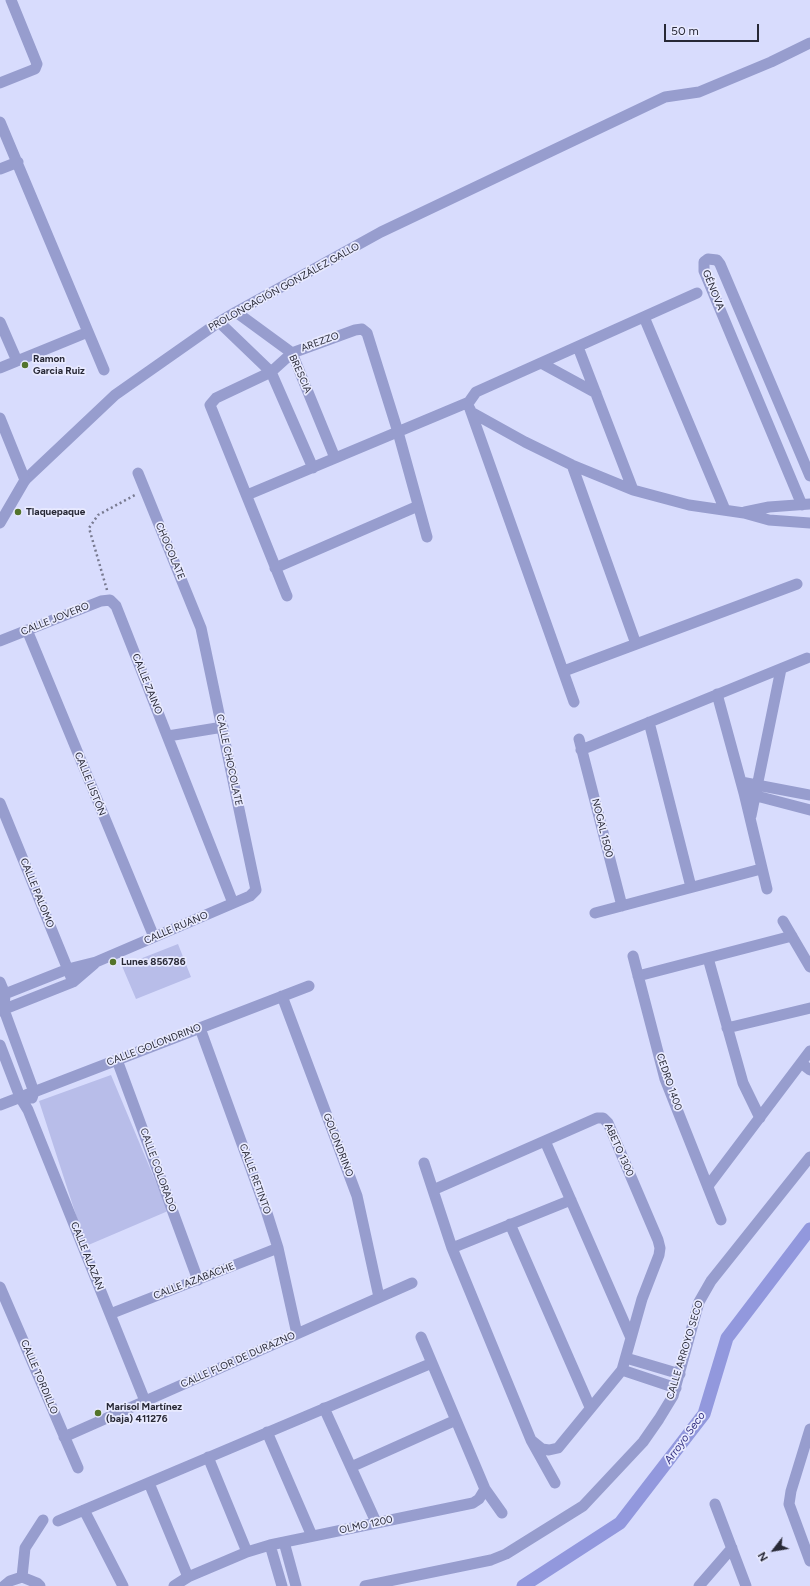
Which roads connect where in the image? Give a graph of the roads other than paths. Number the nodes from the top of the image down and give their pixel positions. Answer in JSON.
{"nodes":[{"id":1,"x":11,"y":0,"type":"edge"},
{"id":2,"x":810,"y":43,"type":"edge"},
{"id":3,"x":0,"y":83,"type":"edge"},
{"id":4,"x":0,"y":122,"type":"edge"},
{"id":5,"x":18,"y":162,"type":"junction"},
{"id":6,"x":0,"y":169,"type":"edge"},
{"id":7,"x":729,"y":287,"type":"junction"},
{"id":8,"x":697,"y":293,"type":"dead end"},
{"id":9,"x":714,"y":293,"type":"junction"},
{"id":10,"x":236,"y":312,"type":"junction"},
{"id":11,"x":644,"y":317,"type":"junction"},
{"id":12,"x":0,"y":322,"type":"edge"},
{"id":13,"x":219,"y":322,"type":"junction"},
{"id":14,"x":88,"y":332,"type":"junction"},
{"id":15,"x":578,"y":346,"type":"junction"},
{"id":16,"x":292,"y":353,"type":"junction"},
{"id":17,"x":17,"y":362,"type":"junction"},
{"id":18,"x":541,"y":363,"type":"junction"},
{"id":19,"x":0,"y":368,"type":"edge"},
{"id":20,"x":104,"y":370,"type":"dead end"},
{"id":21,"x":271,"y":372,"type":"junction"},
{"id":22,"x":774,"y":392,"type":"junction"},
{"id":23,"x":596,"y":393,"type":"junction"},
{"id":24,"x":758,"y":398,"type":"junction"},
{"id":25,"x":470,"y":407,"type":"junction"},
{"id":26,"x":0,"y":418,"type":"edge"},
{"id":27,"x":398,"y":432,"type":"junction"},
{"id":28,"x":335,"y":458,"type":"junction"},
{"id":29,"x":572,"y":465,"type":"junction"},
{"id":30,"x":313,"y":468,"type":"junction"},
{"id":31,"x":138,"y":473,"type":"dead end"},
{"id":32,"x":810,"y":476,"type":"edge"},
{"id":33,"x":25,"y":480,"type":"junction"},
{"id":34,"x":633,"y":490,"type":"junction"},
{"id":35,"x":248,"y":495,"type":"junction"},
{"id":36,"x":806,"y":504,"type":"edge"},
{"id":37,"x":418,"y":506,"type":"junction"},
{"id":38,"x":725,"y":510,"type":"junction"},
{"id":39,"x":744,"y":513,"type":"junction"},
{"id":40,"x":810,"y":523,"type":"edge"},
{"id":41,"x":0,"y":524,"type":"edge"},
{"id":42,"x":427,"y":537,"type":"dead end"},
{"id":43,"x":275,"y":568,"type":"junction"},
{"id":44,"x":797,"y":584,"type":"dead end"},
{"id":45,"x":287,"y":596,"type":"dead end"},
{"id":46,"x":110,"y":600,"type":"joint"},
{"id":47,"x":201,"y":628,"type":"joint"},
{"id":48,"x":27,"y":630,"type":"junction"},
{"id":49,"x":0,"y":641,"type":"edge"},
{"id":50,"x":636,"y":644,"type":"junction"},
{"id":51,"x":807,"y":658,"type":"dead end"},
{"id":52,"x":781,"y":669,"type":"junction"},
{"id":53,"x":564,"y":671,"type":"junction"},
{"id":54,"x":717,"y":694,"type":"junction"},
{"id":55,"x":574,"y":702,"type":"dead end"},
{"id":56,"x":649,"y":722,"type":"junction"},
{"id":57,"x":223,"y":727,"type":"junction"},
{"id":58,"x":168,"y":736,"type":"junction"},
{"id":59,"x":741,"y":782,"type":"junction"},
{"id":60,"x":758,"y":784,"type":"junction"},
{"id":61,"x":750,"y":794,"type":"junction"},
{"id":62,"x":810,"y":795,"type":"edge"},
{"id":63,"x":0,"y":804,"type":"edge"},
{"id":64,"x":810,"y":810,"type":"edge"},
{"id":65,"x":761,"y":869,"type":"junction"},
{"id":66,"x":691,"y":887,"type":"junction"},
{"id":67,"x":767,"y":889,"type":"dead end"},
{"id":68,"x":254,"y":892,"type":"joint"},
{"id":69,"x":233,"y":903,"type":"junction"},
{"id":70,"x":622,"y":906,"type":"junction"},
{"id":71,"x":595,"y":913,"type":"dead end"},
{"id":72,"x":783,"y":921,"type":"dead end"},
{"id":73,"x":792,"y":936,"type":"junction"},
{"id":74,"x":154,"y":938,"type":"junction"},
{"id":75,"x":632,"y":956,"type":"dead end"},
{"id":76,"x":708,"y":958,"type":"junction"},
{"id":77,"x":96,"y":962,"type":"junction"},
{"id":78,"x":810,"y":967,"type":"edge"},
{"id":79,"x":68,"y":969,"type":"junction"},
{"id":80,"x":638,"y":976,"type":"junction"},
{"id":81,"x":0,"y":982,"type":"edge"},
{"id":82,"x":73,"y":982,"type":"junction"},
{"id":83,"x":308,"y":986,"type":"dead end"},
{"id":84,"x":2,"y":995,"type":"edge"},
{"id":85,"x":282,"y":996,"type":"junction"},
{"id":86,"x":810,"y":1008,"type":"edge"},
{"id":87,"x":2,"y":1011,"type":"edge"},
{"id":88,"x":200,"y":1028,"type":"junction"},
{"id":89,"x":727,"y":1028,"type":"junction"},
{"id":90,"x":0,"y":1045,"type":"edge"},
{"id":91,"x":810,"y":1051,"type":"edge"},
{"id":92,"x":117,"y":1060,"type":"junction"},
{"id":93,"x":806,"y":1066,"type":"edge"},
{"id":94,"x":34,"y":1092,"type":"junction"},
{"id":95,"x":20,"y":1097,"type":"junction"},
{"id":96,"x":0,"y":1104,"type":"edge"},
{"id":97,"x":28,"y":1110,"type":"junction"},
{"id":98,"x":760,"y":1118,"type":"junction"},
{"id":99,"x":545,"y":1141,"type":"junction"},
{"id":100,"x":810,"y":1157,"type":"edge"},
{"id":101,"x":424,"y":1163,"type":"dead end"},
{"id":102,"x":708,"y":1186,"type":"junction"},
{"id":103,"x":433,"y":1190,"type":"junction"},
{"id":104,"x":570,"y":1200,"type":"junction"},
{"id":105,"x":721,"y":1220,"type":"dead end"},
{"id":106,"x":510,"y":1224,"type":"junction"},
{"id":107,"x":278,"y":1248,"type":"junction"},
{"id":108,"x":452,"y":1248,"type":"junction"},
{"id":109,"x":198,"y":1280,"type":"junction"},
{"id":110,"x":412,"y":1283,"type":"dead end"},
{"id":111,"x":0,"y":1287,"type":"edge"},
{"id":112,"x":379,"y":1297,"type":"junction"},
{"id":113,"x":110,"y":1314,"type":"junction"},
{"id":114,"x":297,"y":1334,"type":"junction"},
{"id":115,"x":421,"y":1337,"type":"dead end"},
{"id":116,"x":631,"y":1338,"type":"junction"},
{"id":117,"x":626,"y":1358,"type":"junction"},
{"id":118,"x":432,"y":1363,"type":"junction"},
{"id":119,"x":622,"y":1370,"type":"junction"},
{"id":120,"x":680,"y":1374,"type":"junction"},
{"id":121,"x":676,"y":1388,"type":"junction"},
{"id":122,"x":145,"y":1401,"type":"junction"},
{"id":123,"x":590,"y":1407,"type":"junction"},
{"id":124,"x":324,"y":1408,"type":"junction"},
{"id":125,"x":456,"y":1420,"type":"junction"},
{"id":126,"x":810,"y":1429,"type":"edge"},
{"id":127,"x":267,"y":1432,"type":"junction"},
{"id":128,"x":64,"y":1437,"type":"junction"},
{"id":129,"x":531,"y":1440,"type":"junction"},
{"id":130,"x":208,"y":1457,"type":"junction"},
{"id":131,"x":351,"y":1467,"type":"junction"},
{"id":132,"x":78,"y":1468,"type":"dead end"},
{"id":133,"x":148,"y":1483,"type":"junction"},
{"id":134,"x":555,"y":1483,"type":"dead end"},
{"id":135,"x":485,"y":1489,"type":"junction"},
{"id":136,"x":716,"y":1504,"type":"dead end"},
{"id":137,"x":84,"y":1510,"type":"junction"},
{"id":138,"x":502,"y":1513,"type":"dead end"},
{"id":139,"x":43,"y":1520,"type":"dead end"},
{"id":140,"x":58,"y":1521,"type":"dead end"},
{"id":141,"x":376,"y":1522,"type":"junction"},
{"id":142,"x":312,"y":1536,"type":"junction"},
{"id":143,"x":284,"y":1542,"type":"junction"},
{"id":144,"x":270,"y":1545,"type":"junction"},
{"id":145,"x":732,"y":1548,"type":"junction"},
{"id":146,"x":247,"y":1552,"type":"junction"},
{"id":147,"x":810,"y":1561,"type":"edge"},
{"id":148,"x":188,"y":1577,"type":"junction"},
{"id":149,"x":22,"y":1578,"type":"junction"},
{"id":150,"x":4,"y":1586,"type":"edge"},
{"id":151,"x":40,"y":1586,"type":"edge"},
{"id":152,"x":123,"y":1586,"type":"edge"},
{"id":153,"x":174,"y":1586,"type":"edge"},
{"id":154,"x":282,"y":1586,"type":"edge"},
{"id":155,"x":296,"y":1586,"type":"edge"},
{"id":156,"x":365,"y":1586,"type":"edge"},
{"id":157,"x":699,"y":1586,"type":"edge"},
{"id":158,"x":746,"y":1586,"type":"edge"}],
"edges":[{"from":1,"to":3,"type":"street"},
{"from":2,"to":10,"type":"street","name":"PROLONGACIÓN GONZÁLEZ GALLO"},
{"from":4,"to":5,"type":"street"},
{"from":5,"to":6,"type":"street"},
{"from":5,"to":14,"type":"street"},
{"from":7,"to":9,"type":"street"},
{"from":7,"to":9,"type":"street","name":"GÉNOVA"},
{"from":7,"to":22,"type":"street","name":"GÉNOVA"},
{"from":8,"to":11,"type":"street"},
{"from":9,"to":24,"type":"street","name":"GÉNOVA"},
{"from":10,"to":13,"type":"street","name":"PROLONGACIÓN GONZÁLEZ GALLO"},
{"from":10,"to":16,"type":"street","name":"BRESCIA"},
{"from":11,"to":15,"type":"street"},
{"from":11,"to":38,"type":"street"},
{"from":12,"to":17,"type":"street"},
{"from":13,"to":21,"type":"street"},
{"from":13,"to":33,"type":"street","name":"PROLONGACIÓN GONZÁLEZ GALLO"},
{"from":14,"to":17,"type":"street"},
{"from":14,"to":20,"type":"street"},
{"from":15,"to":18,"type":"street"},
{"from":15,"to":23,"type":"street"},
{"from":16,"to":21,"type":"street","name":"AREZZO"},
{"from":16,"to":27,"type":"street","name":"AREZZO"},
{"from":16,"to":28,"type":"street","name":"BRESCIA"},
{"from":17,"to":19,"type":"street"},
{"from":18,"to":23,"type":"street"},
{"from":18,"to":25,"type":"street"},
{"from":21,"to":30,"type":"street"},
{"from":21,"to":35,"type":"street","name":"AREZZO"},
{"from":22,"to":24,"type":"street"},
{"from":22,"to":32,"type":"street","name":"GÉNOVA"},
{"from":23,"to":34,"type":"street"},
{"from":24,"to":36,"type":"street","name":"GÉNOVA"},
{"from":25,"to":27,"type":"street"},
{"from":25,"to":29,"type":"street"},
{"from":25,"to":53,"type":"street"},
{"from":26,"to":33,"type":"street"},
{"from":27,"to":28,"type":"street"},
{"from":27,"to":37,"type":"street","name":"AREZZO"},
{"from":28,"to":30,"type":"street"},
{"from":29,"to":34,"type":"street"},
{"from":29,"to":50,"type":"street"},
{"from":30,"to":35,"type":"street"},
{"from":31,"to":47,"type":"street","name":"CHOCOLATE"},
{"from":33,"to":41,"type":"street","name":"PROLONGACIÓN GONZÁLEZ GALLO"},
{"from":34,"to":38,"type":"street"},
{"from":35,"to":43,"type":"street","name":"AREZZO"},
{"from":36,"to":39,"type":"street"},
{"from":37,"to":42,"type":"street","name":"AREZZO"},
{"from":37,"to":43,"type":"street"},
{"from":38,"to":39,"type":"street"},
{"from":39,"to":40,"type":"street"},
{"from":43,"to":45,"type":"street","name":"AREZZO"},
{"from":44,"to":50,"type":"street"},
{"from":46,"to":48,"type":"street","name":"CALLE JOVERO"},
{"from":46,"to":58,"type":"street","name":"CALLE ZAINO"},
{"from":47,"to":57,"type":"street","name":"CALLE CHOCOLATE"},
{"from":48,"to":49,"type":"street","name":"CALLE JOVERO"},
{"from":48,"to":74,"type":"street","name":"CALLE LISTÓN"},
{"from":50,"to":53,"type":"street"},
{"from":51,"to":52,"type":"street","name":"NOGAL 1500"},
{"from":52,"to":54,"type":"street","name":"NOGAL 1500"},
{"from":52,"to":60,"type":"street"},
{"from":53,"to":55,"type":"street"},
{"from":54,"to":56,"type":"street","name":"NOGAL 1500"},
{"from":54,"to":59,"type":"street"},
{"from":56,"to":66,"type":"street"},
{"from":56,"to":70,"type":"street","name":"NOGAL 1500"},
{"from":57,"to":58,"type":"street"},
{"from":57,"to":68,"type":"street","name":"CALLE CHOCOLATE"},
{"from":58,"to":69,"type":"street","name":"CALLE ZAINO"},
{"from":59,"to":60,"type":"street"},
{"from":59,"to":61,"type":"street"},
{"from":60,"to":61,"type":"street"},
{"from":60,"to":62,"type":"street"},
{"from":61,"to":64,"type":"street"},
{"from":61,"to":65,"type":"street"},
{"from":63,"to":79,"type":"street","name":"CALLE PALOMO"},
{"from":65,"to":66,"type":"street"},
{"from":65,"to":67,"type":"street"},
{"from":66,"to":70,"type":"street"},
{"from":68,"to":69,"type":"street","name":"CALLE RUANO"},
{"from":69,"to":74,"type":"street","name":"CALLE RUANO"},
{"from":70,"to":71,"type":"street"},
{"from":72,"to":73,"type":"street"},
{"from":73,"to":76,"type":"street"},
{"from":73,"to":78,"type":"street"},
{"from":74,"to":77,"type":"street","name":"CALLE RUANO"},
{"from":75,"to":80,"type":"street","name":"CEDRO 1400"},
{"from":76,"to":80,"type":"street"},
{"from":76,"to":89,"type":"street"},
{"from":77,"to":79,"type":"street","name":"CALLE RUANO"},
{"from":77,"to":82,"type":"street","name":"CALLE RUANO"},
{"from":79,"to":82,"type":"street","name":"CALLE PALOMO"},
{"from":79,"to":84,"type":"street","name":"CALLE RUANO"},
{"from":80,"to":102,"type":"street","name":"CEDRO 1400"},
{"from":81,"to":84,"type":"street"},
{"from":82,"to":87,"type":"street","name":"CALLE RUANO"},
{"from":83,"to":85,"type":"street","name":"CALLE GOLONDRINO"},
{"from":84,"to":87,"type":"street"},
{"from":85,"to":88,"type":"street","name":"CALLE GOLONDRINO"},
{"from":85,"to":112,"type":"street","name":"GOLONDRINO"},
{"from":86,"to":89,"type":"street"},
{"from":87,"to":94,"type":"street"},
{"from":88,"to":92,"type":"street","name":"CALLE GOLONDRINO"},
{"from":88,"to":107,"type":"street","name":"CALLE RETINTO"},
{"from":89,"to":98,"type":"street"},
{"from":90,"to":95,"type":"street","name":"CALLE ALAZÁN"},
{"from":91,"to":93,"type":"street"},
{"from":92,"to":94,"type":"street","name":"CALLE GOLONDRINO"},
{"from":92,"to":109,"type":"street","name":"CALLE COLORADO"},
{"from":93,"to":98,"type":"street"},
{"from":94,"to":95,"type":"street","name":"CALLE GOLONDRINO"},
{"from":94,"to":97,"type":"street"},
{"from":95,"to":96,"type":"street","name":"CALLE GOLONDRINO"},
{"from":95,"to":97,"type":"street","name":"CALLE ALAZÁN"},
{"from":97,"to":113,"type":"street","name":"CALLE ALAZÁN"},
{"from":98,"to":102,"type":"street"},
{"from":99,"to":103,"type":"street","name":"ABETO 1300"},
{"from":99,"to":104,"type":"street"},
{"from":99,"to":116,"type":"street","name":"ABETO 1300"},
{"from":100,"to":120,"type":"street","name":"CALLE ARROYO SECO"},
{"from":101,"to":103,"type":"street"},
{"from":102,"to":105,"type":"street","name":"CEDRO 1400"},
{"from":103,"to":108,"type":"street"},
{"from":104,"to":106,"type":"street"},
{"from":104,"to":116,"type":"street"},
{"from":106,"to":108,"type":"street"},
{"from":106,"to":123,"type":"street"},
{"from":107,"to":109,"type":"street","name":"CALLE AZABACHE"},
{"from":107,"to":114,"type":"street","name":"CALLE RETINTO"},
{"from":108,"to":129,"type":"street"},
{"from":109,"to":113,"type":"street","name":"CALLE AZABACHE"},
{"from":110,"to":112,"type":"street","name":"CALLE FLOR DE DURAZNO"},
{"from":111,"to":128,"type":"street","name":"CALLE TORDILLO"},
{"from":112,"to":114,"type":"street","name":"CALLE FLOR DE DURAZNO"},
{"from":113,"to":122,"type":"street","name":"CALLE ALAZÁN"},
{"from":114,"to":122,"type":"street","name":"CALLE FLOR DE DURAZNO"},
{"from":115,"to":118,"type":"street"},
{"from":116,"to":117,"type":"street","name":"ABETO 1300"},
{"from":117,"to":119,"type":"street","name":"ABETO 1300"},
{"from":117,"to":120,"type":"street"},
{"from":118,"to":124,"type":"street"},
{"from":118,"to":125,"type":"street"},
{"from":119,"to":121,"type":"street"},
{"from":119,"to":123,"type":"street","name":"ABETO 1300"},
{"from":120,"to":121,"type":"street","name":"CALLE ARROYO SECO"},
{"from":121,"to":156,"type":"street","name":"CALLE ARROYO SECO"},
{"from":122,"to":128,"type":"street","name":"CALLE FLOR DE DURAZNO"},
{"from":123,"to":129,"type":"street","name":"ABETO 1300"},
{"from":124,"to":127,"type":"street"},
{"from":124,"to":131,"type":"street"},
{"from":125,"to":131,"type":"street"},
{"from":125,"to":135,"type":"street"},
{"from":126,"to":147,"type":"street"},
{"from":127,"to":130,"type":"street"},
{"from":127,"to":142,"type":"street"},
{"from":128,"to":132,"type":"street","name":"CALLE TORDILLO"},
{"from":129,"to":134,"type":"street"},
{"from":130,"to":133,"type":"street"},
{"from":130,"to":146,"type":"street"},
{"from":131,"to":141,"type":"street"},
{"from":133,"to":137,"type":"street"},
{"from":133,"to":148,"type":"street"},
{"from":135,"to":138,"type":"street"},
{"from":135,"to":141,"type":"street","name":"OLMO 1200"},
{"from":136,"to":145,"type":"street"},
{"from":137,"to":140,"type":"street"},
{"from":137,"to":152,"type":"street"},
{"from":139,"to":149,"type":"street"},
{"from":141,"to":142,"type":"street","name":"OLMO 1200"},
{"from":142,"to":143,"type":"street","name":"OLMO 1200"},
{"from":143,"to":144,"type":"street","name":"OLMO 1200"},
{"from":143,"to":155,"type":"street"},
{"from":144,"to":146,"type":"street"},
{"from":144,"to":154,"type":"street"},
{"from":145,"to":157,"type":"street"},
{"from":145,"to":158,"type":"street"},
{"from":146,"to":148,"type":"street"},
{"from":148,"to":153,"type":"street"},
{"from":149,"to":150,"type":"street"},
{"from":149,"to":151,"type":"street"}]}
